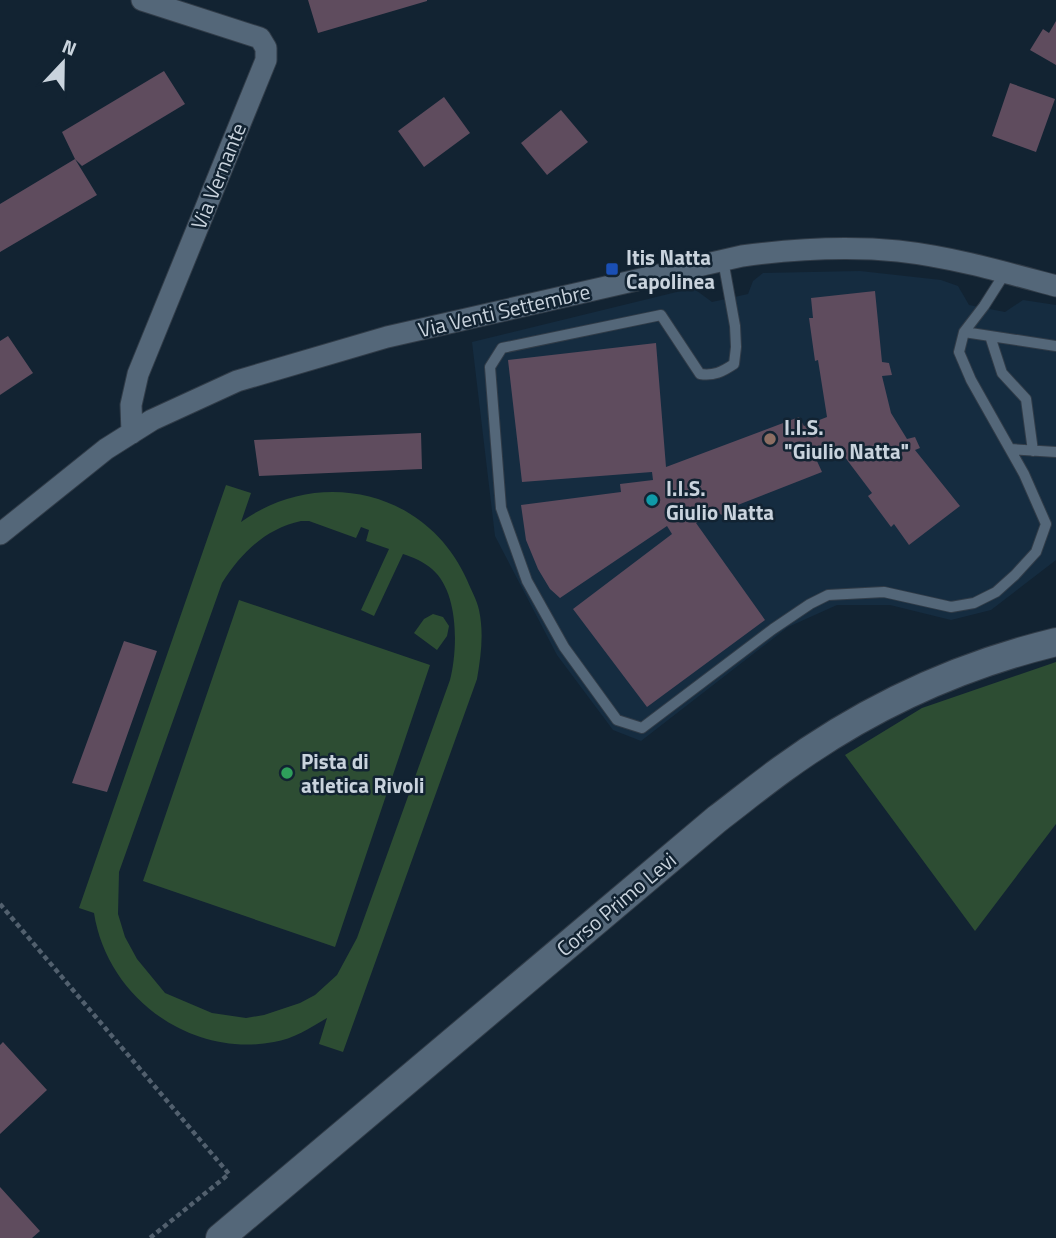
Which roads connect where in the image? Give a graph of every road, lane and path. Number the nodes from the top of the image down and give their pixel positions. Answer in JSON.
{"nodes":[{"id":1,"x":142,"y":0,"type":"edge"},
{"id":2,"x":723,"y":260,"type":"junction"},
{"id":3,"x":1005,"y":273,"type":"junction"},
{"id":4,"x":1056,"y":286,"type":"edge"},
{"id":5,"x":964,"y":332,"type":"junction"},
{"id":6,"x":990,"y":336,"type":"junction"},
{"id":7,"x":1056,"y":346,"type":"edge"},
{"id":8,"x":132,"y":433,"type":"junction"},
{"id":9,"x":1010,"y":449,"type":"junction"},
{"id":10,"x":1032,"y":451,"type":"junction"},
{"id":11,"x":1056,"y":452,"type":"edge"},
{"id":12,"x":0,"y":534,"type":"edge"},
{"id":13,"x":1056,"y":642,"type":"edge"},
{"id":14,"x":0,"y":904,"type":"edge"},
{"id":15,"x":150,"y":1238,"type":"edge"},
{"id":16,"x":220,"y":1238,"type":"edge"}],
"edges":[{"from":1,"to":8,"type":"street","name":"Via Vernante"},
{"from":2,"to":3,"type":"street","name":"Via Venti Settembre"},
{"from":2,"to":8,"type":"street","name":"Via Venti Settembre"},
{"from":2,"to":9,"type":"lane"},
{"from":3,"to":4,"type":"street","name":"Via Venti Settembre"},
{"from":3,"to":5,"type":"lane"},
{"from":5,"to":6,"type":"lane"},
{"from":5,"to":9,"type":"lane"},
{"from":6,"to":7,"type":"lane"},
{"from":6,"to":10,"type":"lane"},
{"from":8,"to":12,"type":"street","name":"Via Venti Settembre"},
{"from":9,"to":10,"type":"lane"},
{"from":10,"to":11,"type":"lane"},
{"from":13,"to":16,"type":"main road","name":"Corso Primo Levi"},
{"from":14,"to":15,"type":"path"}]}
